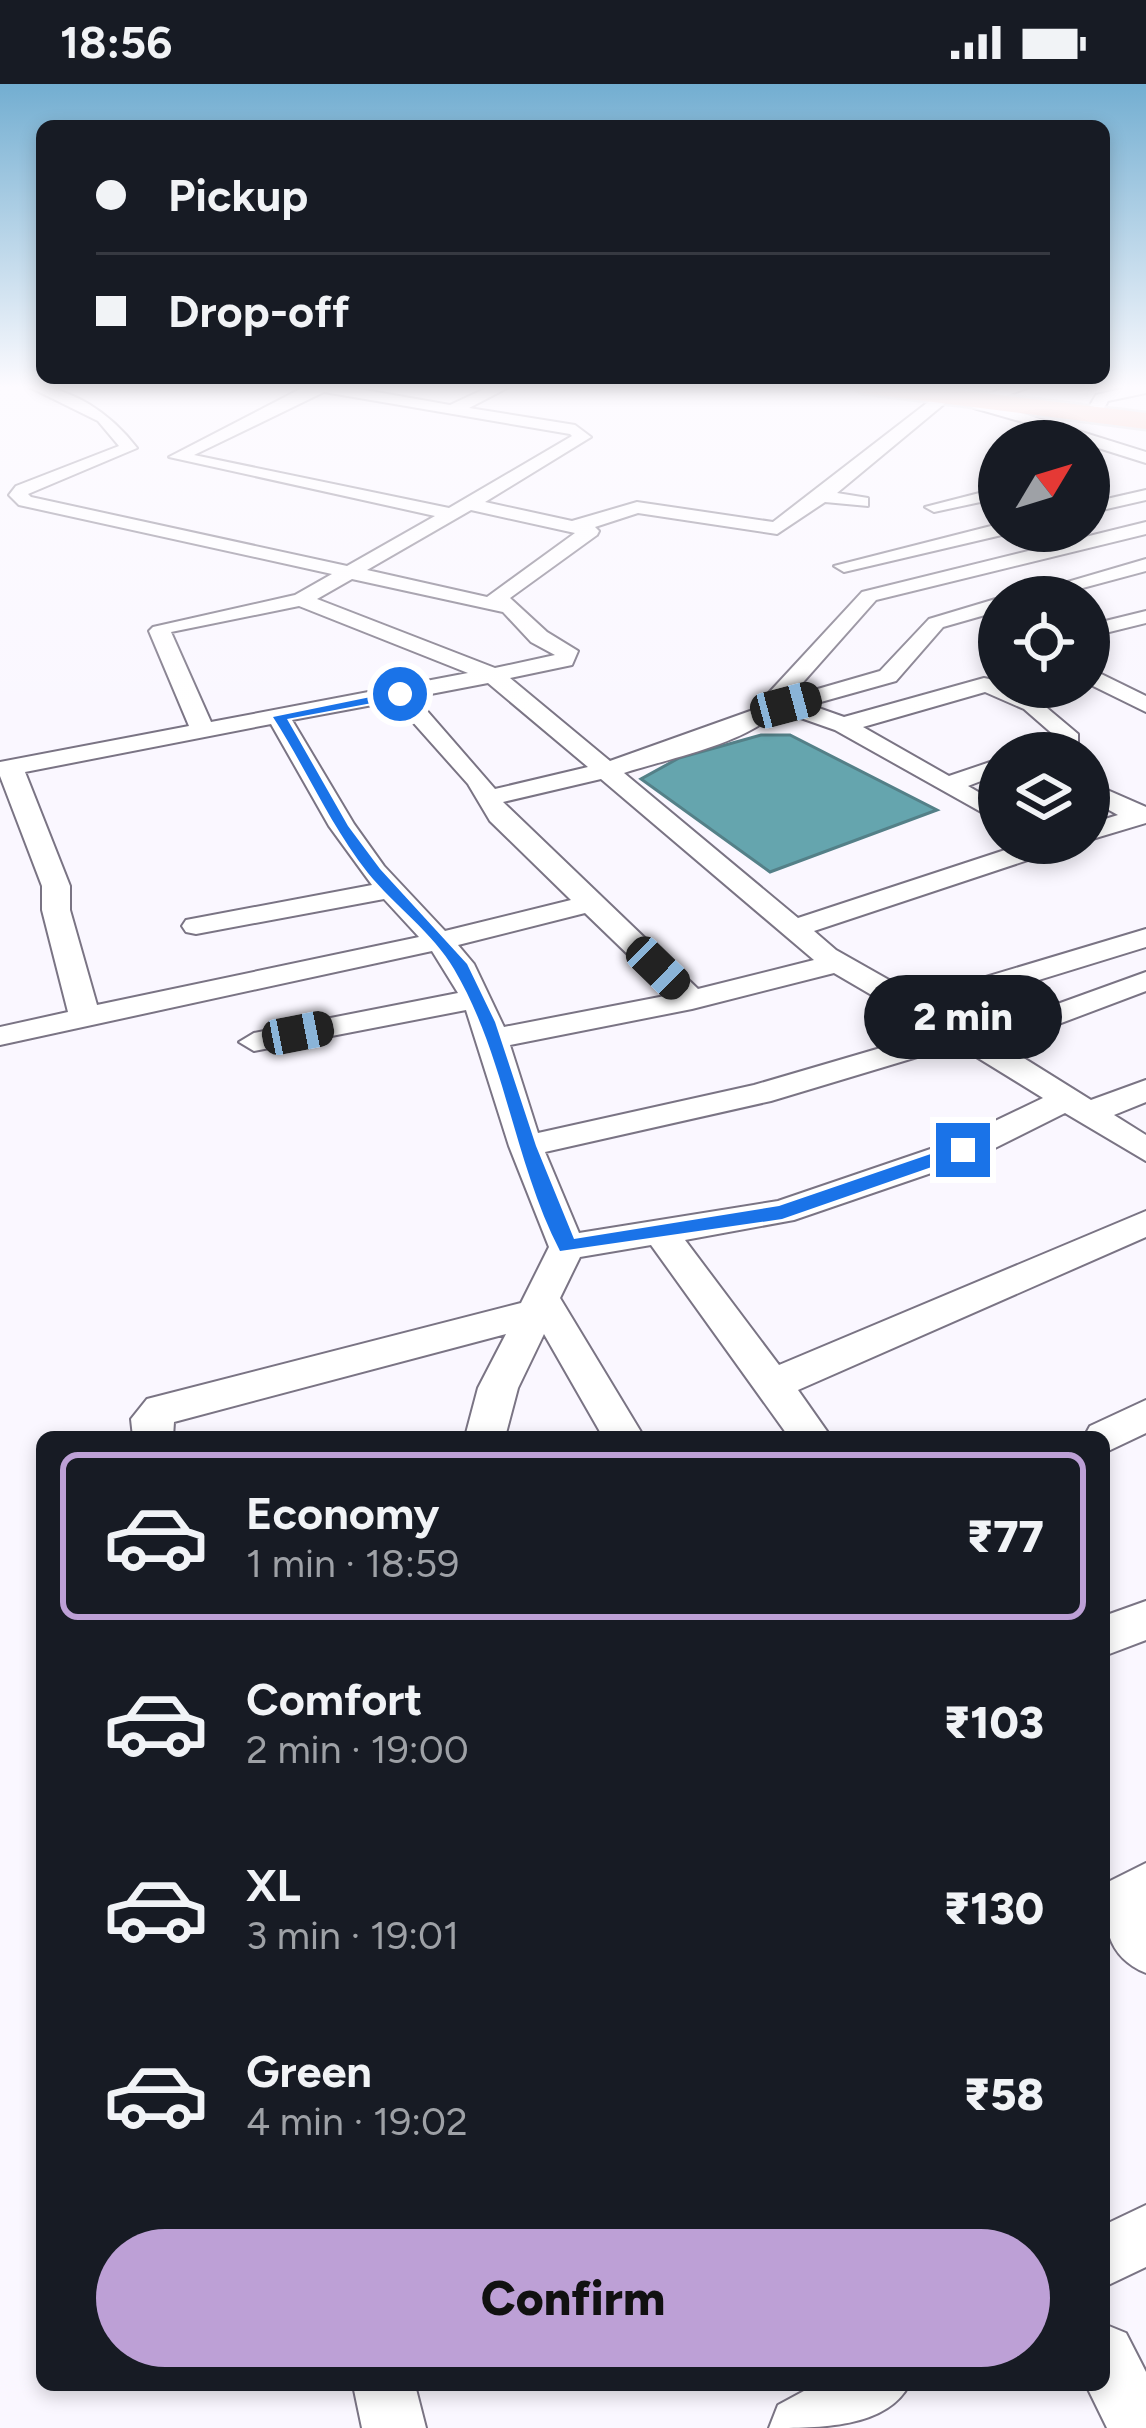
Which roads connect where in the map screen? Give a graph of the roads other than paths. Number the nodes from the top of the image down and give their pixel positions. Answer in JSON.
{"nodes":[{"id":1,"x":18,"y":495,"type":"edge"},
{"id":2,"x":386,"y":495,"type":"edge"},
{"id":3,"x":483,"y":495,"type":"edge"},
{"id":4,"x":1144,"y":495,"type":"edge"},
{"id":5,"x":822,"y":496,"type":"joint"},
{"id":6,"x":978,"y":498,"type":"edge"},
{"id":7,"x":862,"y":502,"type":"dead end"},
{"id":8,"x":1110,"y":503,"type":"edge"},
{"id":9,"x":934,"y":507,"type":"dead end"},
{"id":10,"x":460,"y":509,"type":"junction"},
{"id":11,"x":574,"y":527,"type":"junction"},
{"id":12,"x":1146,"y":528,"type":"edge"},
{"id":13,"x":978,"y":535,"type":"edge"},
{"id":14,"x":844,"y":566,"type":"dead end"},
{"id":15,"x":1146,"y":566,"type":"edge"},
{"id":16,"x":349,"y":573,"type":"junction"},
{"id":17,"x":1107,"y":576,"type":"edge"},
{"id":18,"x":301,"y":600,"type":"junction"},
{"id":19,"x":502,"y":606,"type":"junction"},
{"id":20,"x":978,"y":610,"type":"edge"},
{"id":21,"x":1146,"y":617,"type":"edge"},
{"id":22,"x":1110,"y":626,"type":"edge"},
{"id":23,"x":1110,"y":631,"type":"edge"},
{"id":24,"x":1146,"y":644,"type":"edge"},
{"id":25,"x":493,"y":675,"type":"junction"},
{"id":26,"x":1110,"y":686,"type":"edge"},
{"id":27,"x":400,"y":694,"type":"junction"},
{"id":28,"x":780,"y":702,"type":"junction"},
{"id":29,"x":1146,"y":705,"type":"edge"},
{"id":30,"x":280,"y":717,"type":"junction"},
{"id":31,"x":843,"y":725,"type":"junction"},
{"id":32,"x":203,"y":731,"type":"junction"},
{"id":33,"x":1062,"y":732,"type":"edge"},
{"id":34,"x":6,"y":768,"type":"edge"},
{"id":35,"x":604,"y":771,"type":"junction"},
{"id":36,"x":978,"y":774,"type":"edge"},
{"id":37,"x":952,"y":783,"type":"junction"},
{"id":38,"x":488,"y":798,"type":"junction"},
{"id":39,"x":978,"y":800,"type":"edge"},
{"id":40,"x":1110,"y":800,"type":"edge"},
{"id":41,"x":1143,"y":816,"type":"edge"},
{"id":42,"x":1110,"y":826,"type":"edge"},
{"id":43,"x":988,"y":864,"type":"edge"},
{"id":44,"x":392,"y":889,"type":"junction"},
{"id":45,"x":590,"y":903,"type":"junction"},
{"id":46,"x":196,"y":926,"type":"dead end"},
{"id":47,"x":795,"y":928,"type":"junction"},
{"id":48,"x":1146,"y":938,"type":"edge"},
{"id":49,"x":440,"y":940,"type":"junction"},
{"id":50,"x":838,"y":963,"type":"junction"},
{"id":51,"x":1146,"y":981,"type":"edge"},
{"id":52,"x":476,"y":999,"type":"junction"},
{"id":53,"x":692,"y":1000,"type":"junction"},
{"id":54,"x":916,"y":1008,"type":"junction"},
{"id":55,"x":85,"y":1017,"type":"junction"},
{"id":56,"x":0,"y":1036,"type":"edge"},
{"id":57,"x":492,"y":1039,"type":"junction"},
{"id":58,"x":969,"y":1039,"type":"junction"},
{"id":59,"x":254,"y":1042,"type":"dead end"},
{"id":60,"x":1146,"y":1090,"type":"edge"},
{"id":61,"x":1078,"y":1106,"type":"junction"},
{"id":62,"x":526,"y":1146,"type":"junction"},
{"id":63,"x":1146,"y":1150,"type":"edge"},
{"id":64,"x":1146,"y":1223,"type":"edge"},
{"id":65,"x":662,"y":1235,"type":"junction"},
{"id":66,"x":567,"y":1246,"type":"junction"},
{"id":67,"x":537,"y":1305,"type":"junction"},
{"id":68,"x":771,"y":1385,"type":"junction"},
{"id":69,"x":1146,"y":1415,"type":"edge"},
{"id":70,"x":152,"y":1431,"type":"edge"},
{"id":71,"x":487,"y":1431,"type":"edge"},
{"id":72,"x":620,"y":1431,"type":"edge"},
{"id":73,"x":806,"y":1431,"type":"edge"},
{"id":74,"x":1110,"y":1434,"type":"edge"},
{"id":75,"x":1146,"y":1620,"type":"edge"},
{"id":76,"x":1110,"y":1634,"type":"edge"},
{"id":77,"x":1122,"y":1902,"type":"edge"},
{"id":78,"x":1146,"y":1947,"type":"edge"},
{"id":79,"x":1146,"y":2235,"type":"edge"},
{"id":80,"x":1110,"y":2255,"type":"edge"},
{"id":81,"x":1110,"y":2366,"type":"edge"},
{"id":82,"x":385,"y":2391,"type":"edge"},
{"id":83,"x":867,"y":2391,"type":"edge"},
{"id":84,"x":394,"y":2428,"type":"edge"},
{"id":85,"x":801,"y":2428,"type":"edge"},
{"id":86,"x":1141,"y":2428,"type":"edge"}],
"edges":[{"from":1,"to":16,"type":"street"},
{"from":2,"to":10,"type":"street"},
{"from":3,"to":10,"type":"street"},
{"from":4,"to":8,"type":"street"},
{"from":5,"to":7,"type":"street"},
{"from":5,"to":11,"type":"street"},
{"from":6,"to":9,"type":"street"},
{"from":10,"to":11,"type":"street"},
{"from":10,"to":16,"type":"street"},
{"from":11,"to":19,"type":"street"},
{"from":12,"to":28,"type":"street"},
{"from":13,"to":14,"type":"street"},
{"from":15,"to":17,"type":"street"},
{"from":16,"to":18,"type":"street"},
{"from":16,"to":19,"type":"street"},
{"from":18,"to":25,"type":"street"},
{"from":18,"to":32,"type":"street"},
{"from":19,"to":25,"type":"street"},
{"from":20,"to":28,"type":"street"},
{"from":21,"to":22,"type":"street"},
{"from":23,"to":24,"type":"street"},
{"from":25,"to":27,"type":"street"},
{"from":25,"to":35,"type":"street"},
{"from":26,"to":29,"type":"street"},
{"from":27,"to":30,"type":"street"},
{"from":27,"to":38,"type":"street"},
{"from":28,"to":31,"type":"street"},
{"from":28,"to":35,"type":"street"},
{"from":30,"to":32,"type":"street"},
{"from":30,"to":44,"type":"street"},
{"from":31,"to":33,"type":"street"},
{"from":31,"to":37,"type":"street"},
{"from":32,"to":34,"type":"street"},
{"from":34,"to":55,"type":"street"},
{"from":35,"to":38,"type":"street"},
{"from":35,"to":47,"type":"street"},
{"from":36,"to":37,"type":"street"},
{"from":37,"to":39,"type":"street"},
{"from":38,"to":45,"type":"street"},
{"from":40,"to":41,"type":"street"},
{"from":41,"to":42,"type":"street"},
{"from":43,"to":47,"type":"street"},
{"from":44,"to":46,"type":"street"},
{"from":44,"to":49,"type":"street"},
{"from":45,"to":49,"type":"street"},
{"from":45,"to":53,"type":"street"},
{"from":47,"to":50,"type":"street"},
{"from":48,"to":54,"type":"street"},
{"from":49,"to":52,"type":"street"},
{"from":49,"to":55,"type":"street"},
{"from":50,"to":53,"type":"street"},
{"from":50,"to":54,"type":"street"},
{"from":51,"to":58,"type":"street"},
{"from":52,"to":57,"type":"street"},
{"from":52,"to":59,"type":"street"},
{"from":53,"to":57,"type":"street"},
{"from":54,"to":58,"type":"street"},
{"from":55,"to":56,"type":"street"},
{"from":57,"to":62,"type":"street"},
{"from":58,"to":61,"type":"street"},
{"from":58,"to":62,"type":"street"},
{"from":60,"to":61,"type":"street"},
{"from":61,"to":63,"type":"street"},
{"from":61,"to":65,"type":"street"},
{"from":62,"to":66,"type":"street"},
{"from":64,"to":68,"type":"street"},
{"from":65,"to":66,"type":"street"},
{"from":65,"to":68,"type":"street"},
{"from":66,"to":67,"type":"street"},
{"from":67,"to":70,"type":"street"},
{"from":67,"to":71,"type":"street"},
{"from":67,"to":72,"type":"street"},
{"from":68,"to":73,"type":"street"},
{"from":69,"to":74,"type":"street"},
{"from":75,"to":76,"type":"street"},
{"from":77,"to":78,"type":"street"},
{"from":79,"to":80,"type":"street"},
{"from":81,"to":86,"type":"street"},
{"from":82,"to":84,"type":"street"},
{"from":83,"to":85,"type":"street"}]}
